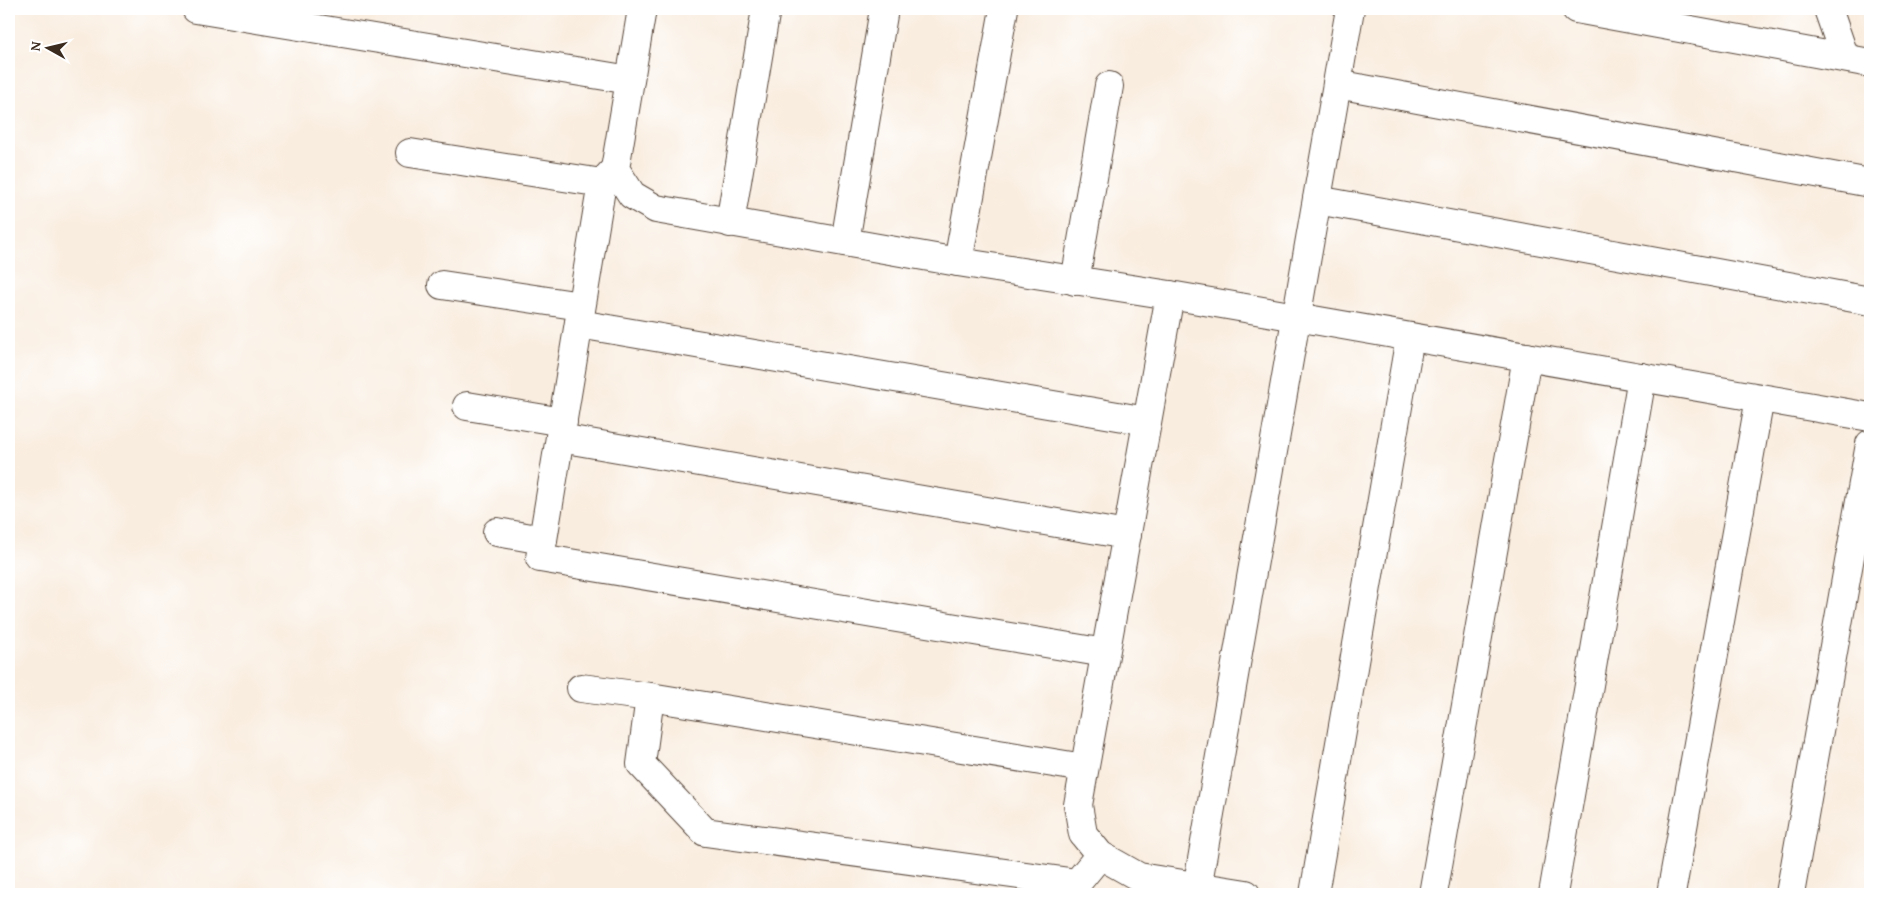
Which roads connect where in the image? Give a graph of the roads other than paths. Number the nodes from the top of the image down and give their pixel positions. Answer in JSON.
{"nodes":[{"id":1,"x":196,"y":9,"type":"edge"},
{"id":2,"x":642,"y":9,"type":"edge"},
{"id":3,"x":766,"y":9,"type":"edge"},
{"id":4,"x":884,"y":9,"type":"edge"},
{"id":5,"x":1004,"y":9,"type":"edge"},
{"id":6,"x":1350,"y":9,"type":"edge"},
{"id":7,"x":1576,"y":9,"type":"edge"},
{"id":8,"x":1828,"y":9,"type":"edge"},
{"id":9,"x":1858,"y":60,"type":"edge"},
{"id":10,"x":630,"y":80,"type":"junction"},
{"id":11,"x":1337,"y":84,"type":"junction"},
{"id":12,"x":1109,"y":86,"type":"dead end"},
{"id":13,"x":410,"y":153,"type":"dead end"},
{"id":14,"x":608,"y":176,"type":"junction"},
{"id":15,"x":1870,"y":183,"type":"edge"},
{"id":16,"x":1317,"y":200,"type":"junction"},
{"id":17,"x":730,"y":223,"type":"junction"},
{"id":18,"x":845,"y":242,"type":"junction"},
{"id":19,"x":958,"y":262,"type":"junction"},
{"id":20,"x":1075,"y":281,"type":"junction"},
{"id":21,"x":442,"y":285,"type":"dead end"},
{"id":22,"x":1170,"y":295,"type":"junction"},
{"id":23,"x":1870,"y":301,"type":"edge"},
{"id":24,"x":580,"y":315,"type":"junction"},
{"id":25,"x":1297,"y":317,"type":"junction"},
{"id":26,"x":1410,"y":337,"type":"junction"},
{"id":27,"x":1527,"y":357,"type":"junction"},
{"id":28,"x":1642,"y":377,"type":"junction"},
{"id":29,"x":1760,"y":398,"type":"junction"},
{"id":30,"x":467,"y":406,"type":"dead end"},
{"id":31,"x":1870,"y":417,"type":"edge"},
{"id":32,"x":1147,"y":421,"type":"junction"},
{"id":33,"x":561,"y":430,"type":"junction"},
{"id":34,"x":1870,"y":444,"type":"edge"},
{"id":35,"x":497,"y":532,"type":"dead end"},
{"id":36,"x":1127,"y":534,"type":"junction"},
{"id":37,"x":543,"y":540,"type":"junction"},
{"id":38,"x":1105,"y":653,"type":"junction"},
{"id":39,"x":581,"y":688,"type":"dead end"},
{"id":40,"x":650,"y":697,"type":"junction"},
{"id":41,"x":1084,"y":768,"type":"junction"},
{"id":42,"x":1100,"y":855,"type":"junction"},
{"id":43,"x":1076,"y":889,"type":"edge"},
{"id":44,"x":1197,"y":890,"type":"edge"},
{"id":45,"x":1246,"y":894,"type":"edge"},
{"id":46,"x":1314,"y":894,"type":"edge"},
{"id":47,"x":1433,"y":894,"type":"edge"},
{"id":48,"x":1553,"y":894,"type":"edge"},
{"id":49,"x":1671,"y":894,"type":"edge"},
{"id":50,"x":1790,"y":894,"type":"edge"}],
"edges":[{"from":1,"to":10,"type":"street"},
{"from":2,"to":10,"type":"street"},
{"from":3,"to":17,"type":"street"},
{"from":4,"to":18,"type":"street"},
{"from":5,"to":19,"type":"street"},
{"from":6,"to":11,"type":"street"},
{"from":7,"to":9,"type":"street"},
{"from":8,"to":9,"type":"street"},
{"from":10,"to":14,"type":"street"},
{"from":11,"to":15,"type":"street"},
{"from":11,"to":16,"type":"street"},
{"from":12,"to":20,"type":"street"},
{"from":13,"to":14,"type":"street"},
{"from":14,"to":17,"type":"street"},
{"from":14,"to":24,"type":"street"},
{"from":16,"to":23,"type":"street"},
{"from":16,"to":25,"type":"street"},
{"from":17,"to":18,"type":"street"},
{"from":18,"to":19,"type":"street"},
{"from":19,"to":20,"type":"street"},
{"from":20,"to":22,"type":"street"},
{"from":21,"to":24,"type":"street"},
{"from":22,"to":25,"type":"street"},
{"from":22,"to":32,"type":"street"},
{"from":24,"to":32,"type":"street"},
{"from":24,"to":33,"type":"street"},
{"from":25,"to":26,"type":"street"},
{"from":25,"to":44,"type":"street"},
{"from":26,"to":27,"type":"street"},
{"from":26,"to":46,"type":"street"},
{"from":27,"to":28,"type":"street"},
{"from":27,"to":47,"type":"street"},
{"from":28,"to":29,"type":"street"},
{"from":28,"to":48,"type":"street"},
{"from":29,"to":31,"type":"street"},
{"from":29,"to":49,"type":"street"},
{"from":30,"to":33,"type":"street"},
{"from":32,"to":36,"type":"street"},
{"from":33,"to":36,"type":"street"},
{"from":33,"to":37,"type":"street"},
{"from":34,"to":50,"type":"street"},
{"from":35,"to":37,"type":"street"},
{"from":36,"to":38,"type":"street"},
{"from":37,"to":38,"type":"street"},
{"from":38,"to":41,"type":"street"},
{"from":39,"to":40,"type":"street"},
{"from":40,"to":41,"type":"street"},
{"from":40,"to":43,"type":"street"},
{"from":41,"to":42,"type":"street"},
{"from":42,"to":43,"type":"street"},
{"from":42,"to":44,"type":"street"},
{"from":44,"to":45,"type":"street"}]}
